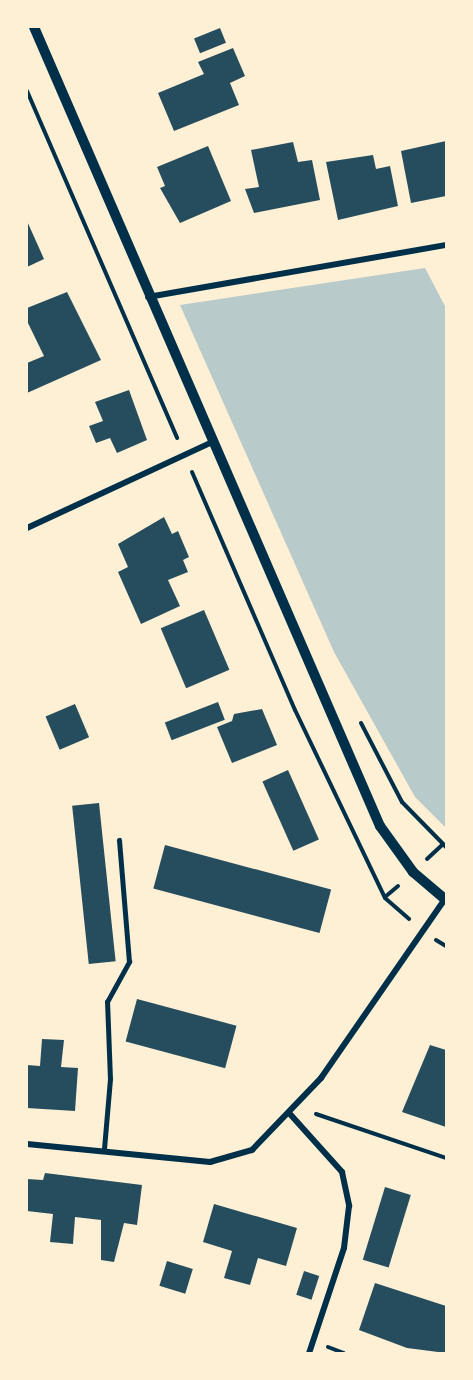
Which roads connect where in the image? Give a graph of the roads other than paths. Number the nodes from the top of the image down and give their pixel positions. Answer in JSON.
{"nodes":[{"id":1,"x":34,"y":27,"type":"edge"},
{"id":2,"x":446,"y":245,"type":"edge"},
{"id":3,"x":148,"y":297,"type":"junction"},
{"id":4,"x":212,"y":442,"type":"junction"},
{"id":5,"x":27,"y":528,"type":"edge"},
{"id":6,"x":119,"y":840,"type":"dead end"},
{"id":7,"x":446,"y":899,"type":"edge"},
{"id":8,"x":290,"y":1114,"type":"junction"},
{"id":9,"x":27,"y":1143,"type":"edge"},
{"id":10,"x":104,"y":1149,"type":"junction"},
{"id":11,"x":309,"y":1353,"type":"edge"}],
"edges":[{"from":1,"to":3,"type":"street"},
{"from":2,"to":3,"type":"street"},
{"from":3,"to":4,"type":"street"},
{"from":4,"to":5,"type":"street"},
{"from":4,"to":7,"type":"street"},
{"from":6,"to":10,"type":"lane"},
{"from":7,"to":8,"type":"street"},
{"from":8,"to":10,"type":"street"},
{"from":8,"to":11,"type":"street"},
{"from":9,"to":10,"type":"street"}]}
